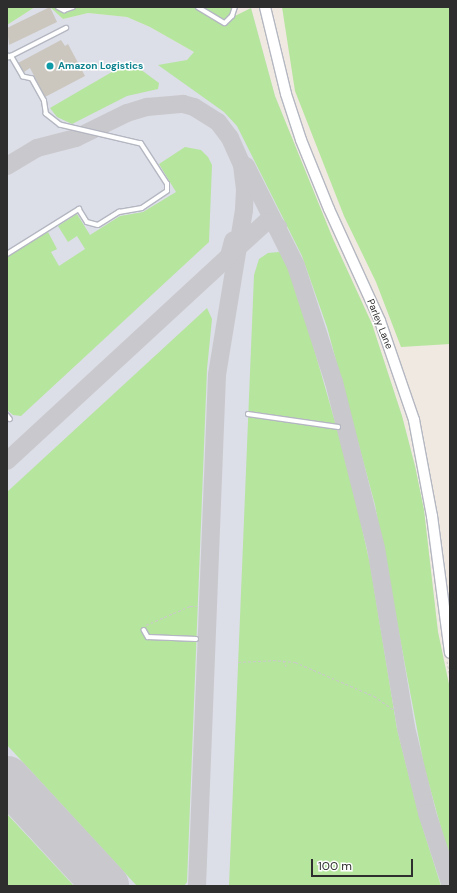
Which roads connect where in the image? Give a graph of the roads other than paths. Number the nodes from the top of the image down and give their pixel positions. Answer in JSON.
{"nodes":[{"id":1,"x":58,"y":7,"type":"edge"},
{"id":2,"x":74,"y":7,"type":"edge"},
{"id":3,"x":198,"y":7,"type":"edge"},
{"id":4,"x":235,"y":7,"type":"edge"},
{"id":5,"x":265,"y":7,"type":"edge"},
{"id":6,"x":66,"y":28,"type":"dead end"},
{"id":7,"x":9,"y":56,"type":"edge"},
{"id":8,"x":7,"y":254,"type":"edge"},
{"id":9,"x":248,"y":414,"type":"dead end"},
{"id":10,"x":7,"y":415,"type":"edge"},
{"id":11,"x":10,"y":419,"type":"dead end"},
{"id":12,"x":338,"y":427,"type":"dead end"},
{"id":13,"x":144,"y":630,"type":"road end"},
{"id":14,"x":196,"y":639,"type":"dead end"},
{"id":15,"x":448,"y":654,"type":"edge"}],
"edges":[{"from":1,"to":2,"type":"lane"},
{"from":3,"to":4,"type":"lane"},
{"from":5,"to":15,"type":"main road","name":"Parley Lane"},
{"from":6,"to":7,"type":"lane"},
{"from":7,"to":8,"type":"lane"},
{"from":9,"to":12,"type":"lane"},
{"from":10,"to":11,"type":"lane"},
{"from":13,"to":14,"type":"lane"}]}
